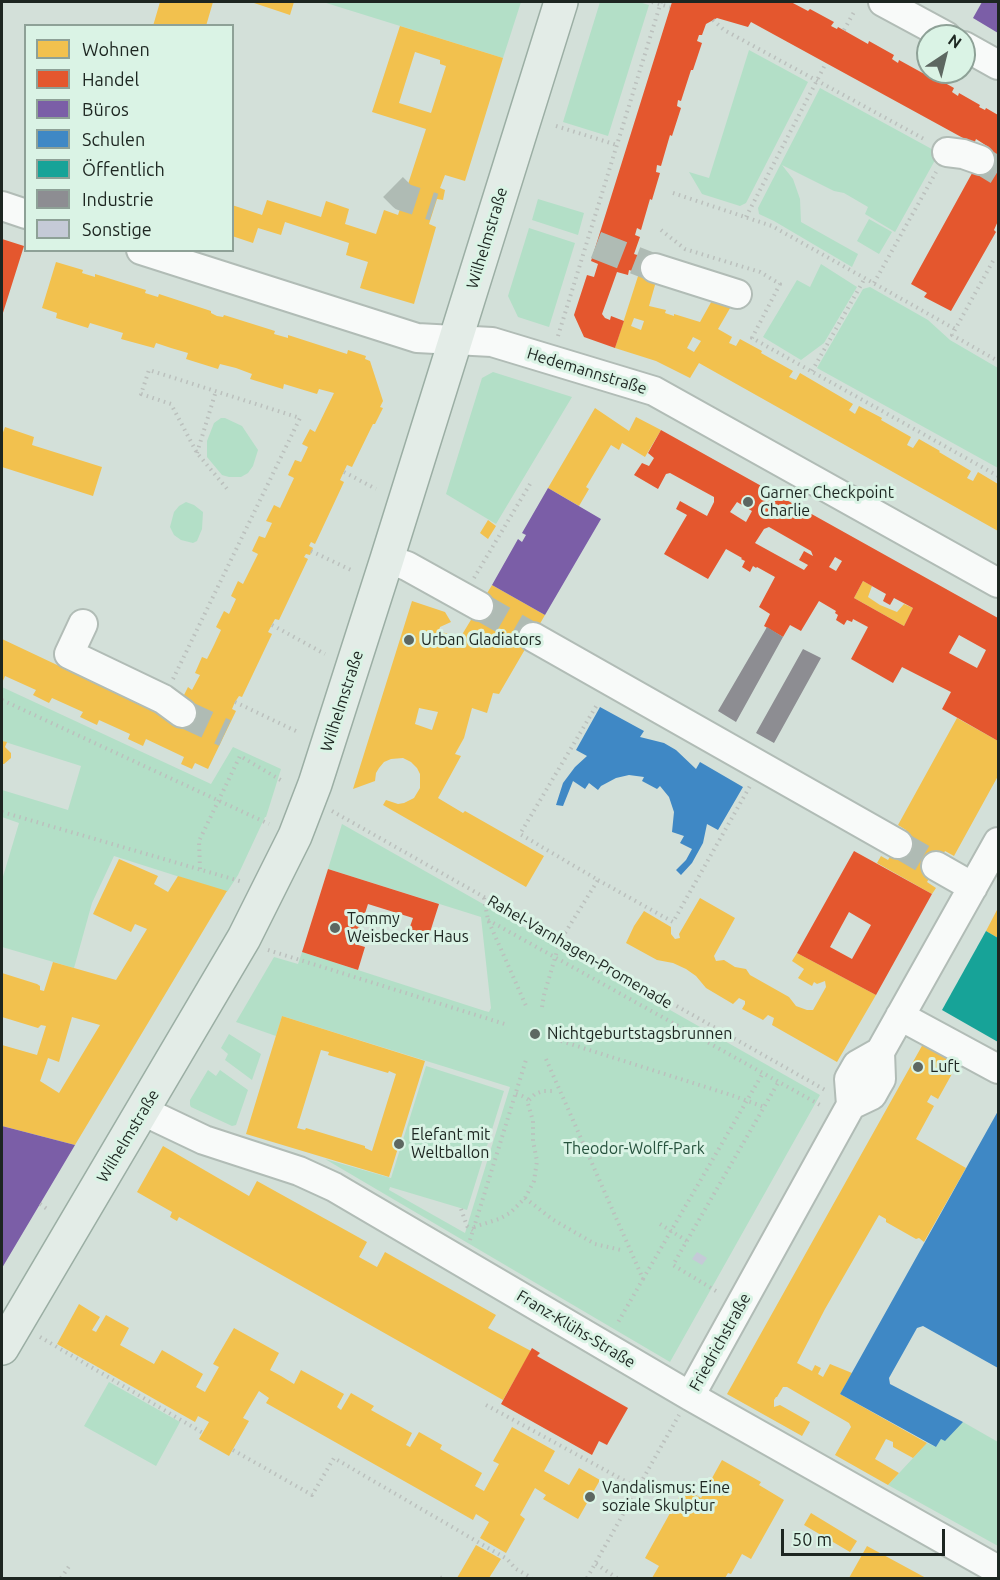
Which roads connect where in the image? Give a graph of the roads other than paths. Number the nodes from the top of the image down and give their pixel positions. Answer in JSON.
{"nodes":[{"id":1,"x":561,"y":2,"type":"edge"},
{"id":2,"x":883,"y":2,"type":"edge"},
{"id":3,"x":924,"y":24,"type":"edge"},
{"id":4,"x":976,"y":53,"type":"edge"},
{"id":5,"x":999,"y":65,"type":"edge"},
{"id":6,"x":947,"y":152,"type":"road end"},
{"id":7,"x":980,"y":160,"type":"tunnel mouth"},
{"id":8,"x":2,"y":206,"type":"edge"},
{"id":9,"x":24,"y":213,"type":"edge"},
{"id":10,"x":147,"y":252,"type":"edge"},
{"id":11,"x":656,"y":268,"type":"tunnel mouth"},
{"id":12,"x":737,"y":294,"type":"dead end"},
{"id":13,"x":455,"y":340,"type":"junction"},
{"id":14,"x":387,"y":559,"type":"junction"},
{"id":15,"x":999,"y":583,"type":"edge"},
{"id":16,"x":471,"y":601,"type":"tunnel mouth"},
{"id":17,"x":82,"y":624,"type":"dead end"},
{"id":18,"x":532,"y":637,"type":"tunnel mouth"},
{"id":19,"x":172,"y":706,"type":"tunnel mouth"},
{"id":20,"x":999,"y":842,"type":"edge"},
{"id":21,"x":898,"y":844,"type":"tunnel mouth"},
{"id":22,"x":936,"y":866,"type":"tunnel mouth"},
{"id":23,"x":973,"y":887,"type":"junction"},
{"id":24,"x":900,"y":1016,"type":"junction"},
{"id":25,"x":999,"y":1069,"type":"edge"},
{"id":26,"x":143,"y":1110,"type":"junction"},
{"id":27,"x":2,"y":1348,"type":"edge"},
{"id":28,"x":690,"y":1396,"type":"junction"},
{"id":29,"x":999,"y":1570,"type":"edge"}],
"edges":[{"from":1,"to":13,"type":"main road","name":"Wilhelmstraße"},
{"from":2,"to":3,"type":"street"},
{"from":4,"to":5,"type":"street"},
{"from":6,"to":7,"type":"street"},
{"from":8,"to":9,"type":"street"},
{"from":10,"to":13,"type":"street","name":"Hedemannstraße"},
{"from":11,"to":12,"type":"street"},
{"from":13,"to":14,"type":"main road","name":"Wilhelmstraße"},
{"from":13,"to":15,"type":"street","name":"Hedemannstraße"},
{"from":14,"to":16,"type":"street"},
{"from":14,"to":26,"type":"main road","name":"Wilhelmstraße"},
{"from":17,"to":19,"type":"street"},
{"from":18,"to":21,"type":"street"},
{"from":20,"to":23,"type":"street","name":"Friedrichstraße"},
{"from":22,"to":23,"type":"street"},
{"from":23,"to":24,"type":"street","name":"Friedrichstraße"},
{"from":24,"to":25,"type":"street"},
{"from":24,"to":28,"type":"street","name":"Friedrichstraße"},
{"from":26,"to":27,"type":"main road","name":"Wilhelmstraße"},
{"from":26,"to":28,"type":"street","name":"Franz-Klühs-Straße"},
{"from":28,"to":29,"type":"street","name":"Franz-Klühs-Straße"}]}
